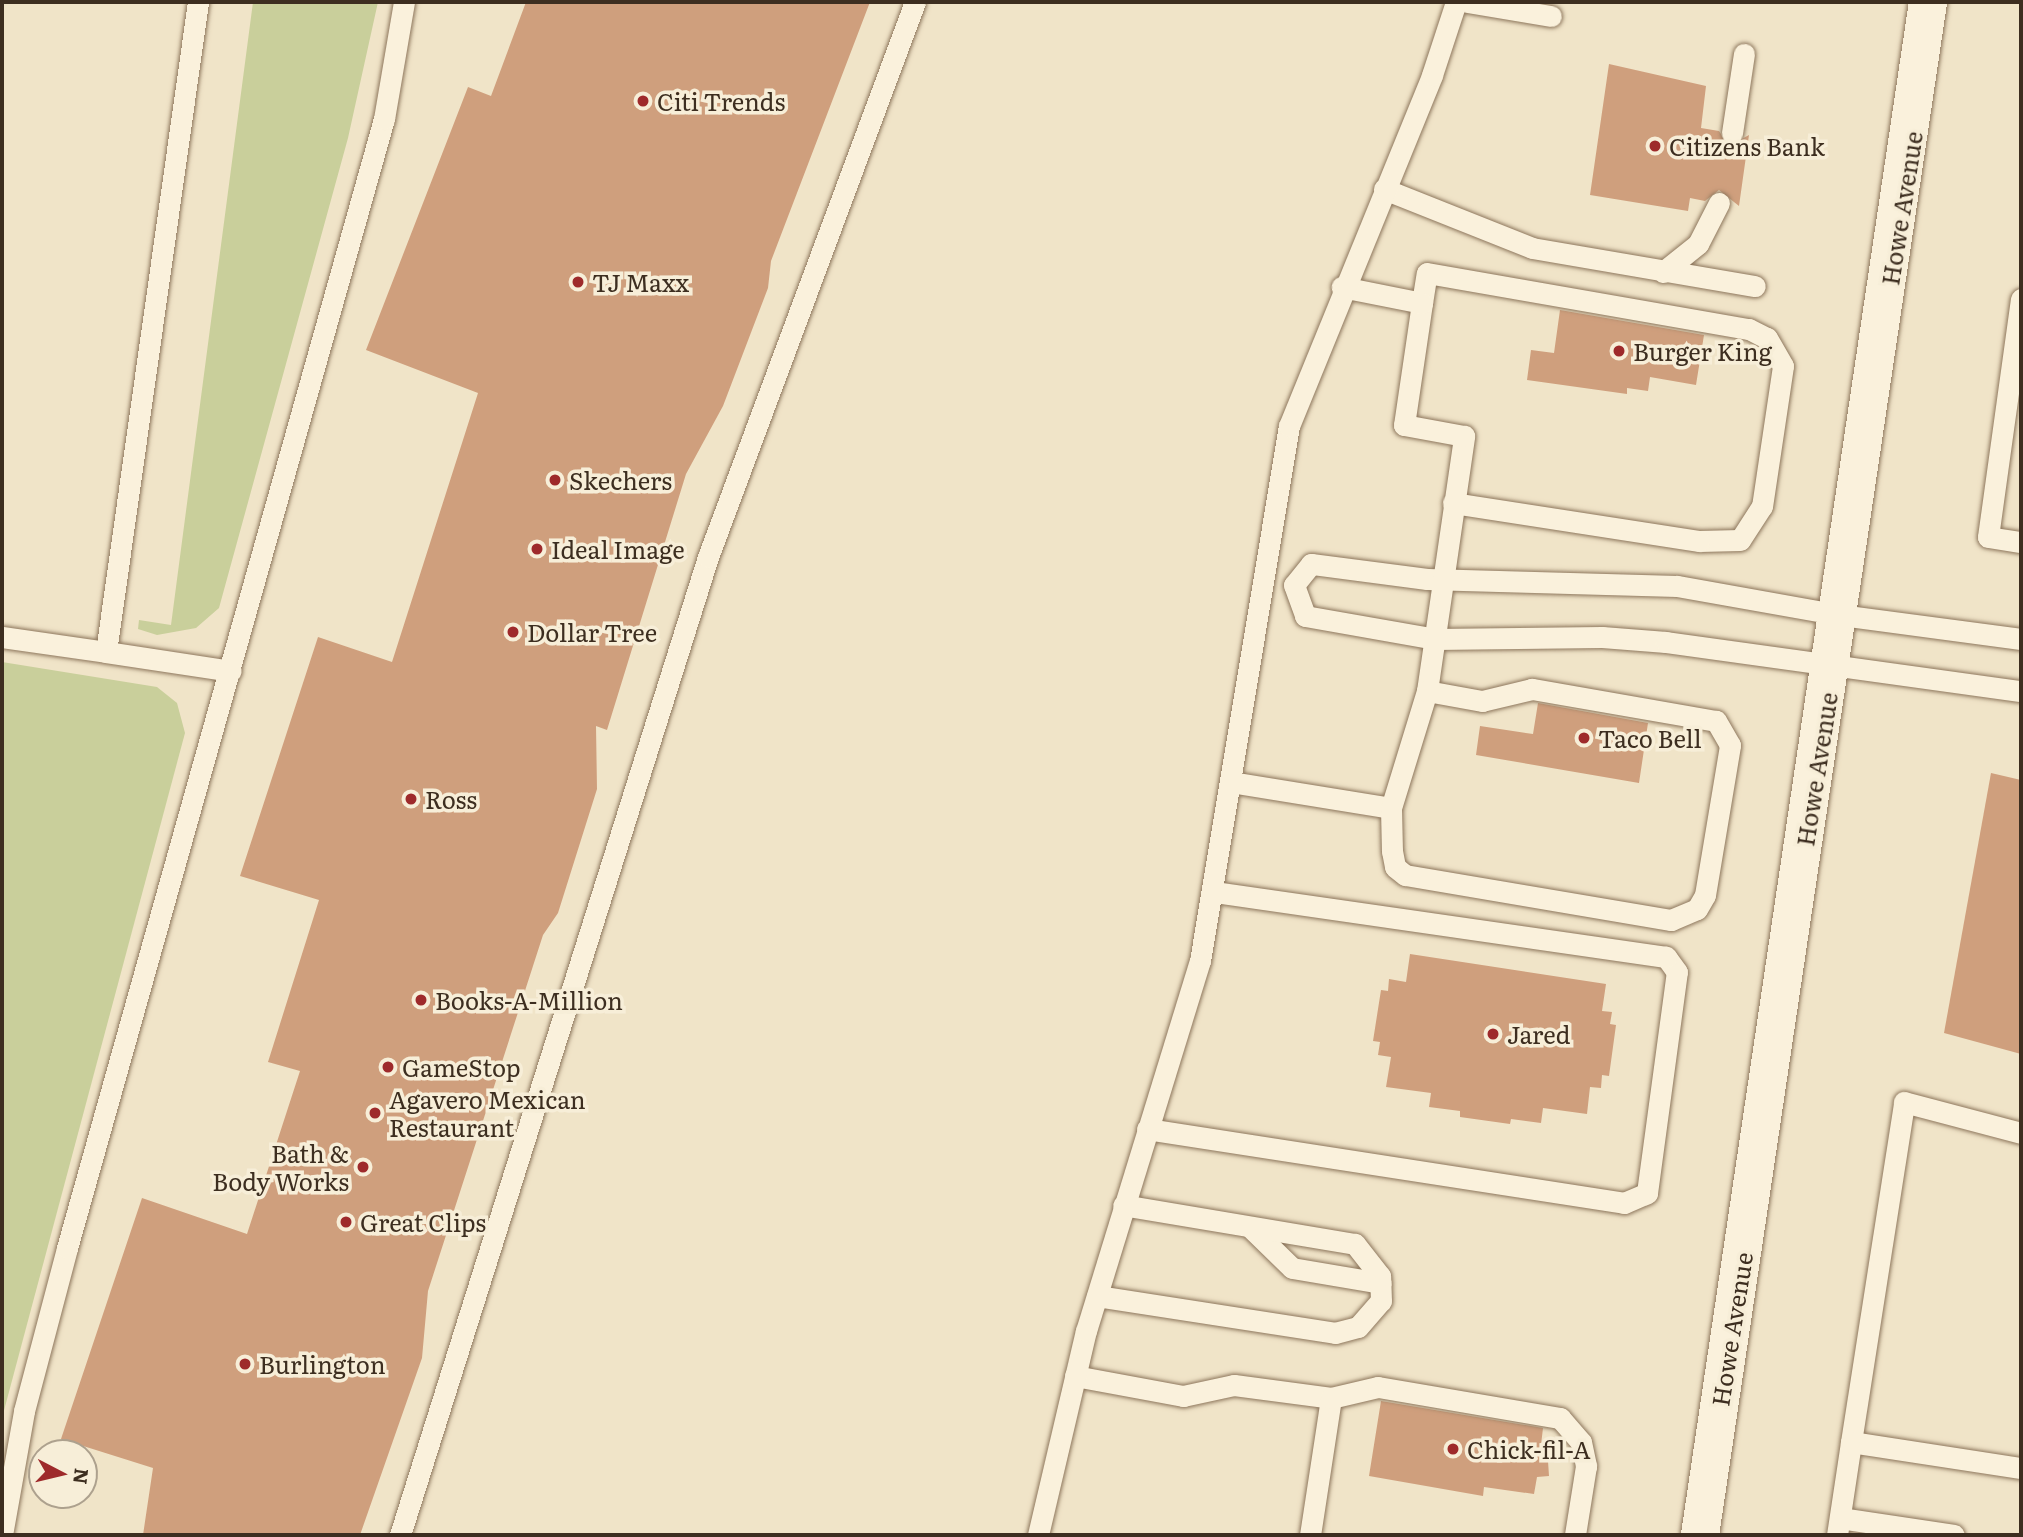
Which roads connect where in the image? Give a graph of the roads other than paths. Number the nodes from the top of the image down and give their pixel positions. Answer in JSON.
{"nodes":[{"id":1,"x":198,"y":2,"type":"edge"},
{"id":2,"x":404,"y":2,"type":"edge"},
{"id":3,"x":915,"y":2,"type":"edge"},
{"id":4,"x":1456,"y":2,"type":"edge"},
{"id":5,"x":1467,"y":2,"type":"edge"},
{"id":6,"x":1928,"y":2,"type":"edge"},
{"id":7,"x":1551,"y":16,"type":"dead end"},
{"id":8,"x":1744,"y":54,"type":"dead end"},
{"id":9,"x":1732,"y":133,"type":"dead end"},
{"id":10,"x":1384,"y":189,"type":"junction"},
{"id":11,"x":1719,"y":203,"type":"dead end"},
{"id":12,"x":1663,"y":272,"type":"junction"},
{"id":13,"x":1755,"y":286,"type":"dead end"},
{"id":14,"x":1342,"y":287,"type":"junction"},
{"id":15,"x":2021,"y":299,"type":"edge"},
{"id":16,"x":1422,"y":303,"type":"junction"},
{"id":17,"x":1453,"y":503,"type":"junction"},
{"id":18,"x":2021,"y":542,"type":"edge"},
{"id":19,"x":1262,"y":580,"type":"junction"},
{"id":20,"x":1441,"y":580,"type":"junction"},
{"id":21,"x":1294,"y":585,"type":"junction"},
{"id":22,"x":1840,"y":615,"type":"junction"},
{"id":23,"x":2,"y":637,"type":"edge"},
{"id":24,"x":1435,"y":639,"type":"junction"},
{"id":25,"x":2021,"y":639,"type":"edge"},
{"id":26,"x":106,"y":652,"type":"junction"},
{"id":27,"x":1832,"y":664,"type":"junction"},
{"id":28,"x":231,"y":671,"type":"junction"},
{"id":29,"x":1427,"y":691,"type":"junction"},
{"id":30,"x":2021,"y":691,"type":"edge"},
{"id":31,"x":1231,"y":782,"type":"junction"},
{"id":32,"x":1391,"y":808,"type":"junction"},
{"id":33,"x":1214,"y":892,"type":"junction"},
{"id":34,"x":1147,"y":1129,"type":"junction"},
{"id":35,"x":2021,"y":1133,"type":"edge"},
{"id":36,"x":1123,"y":1205,"type":"junction"},
{"id":37,"x":1251,"y":1228,"type":"junction"},
{"id":38,"x":1381,"y":1283,"type":"junction"},
{"id":39,"x":1097,"y":1296,"type":"junction"},
{"id":40,"x":1074,"y":1376,"type":"junction"},
{"id":41,"x":1331,"y":1398,"type":"junction"},
{"id":42,"x":1851,"y":1442,"type":"junction"},
{"id":43,"x":2021,"y":1468,"type":"edge"},
{"id":44,"x":1839,"y":1527,"type":"edge"},
{"id":45,"x":2,"y":1535,"type":"edge"},
{"id":46,"x":400,"y":1535,"type":"edge"},
{"id":47,"x":1038,"y":1535,"type":"edge"},
{"id":48,"x":1310,"y":1535,"type":"edge"},
{"id":49,"x":1575,"y":1535,"type":"edge"},
{"id":50,"x":1700,"y":1535,"type":"edge"},
{"id":51,"x":1954,"y":1535,"type":"edge"}],
"edges":[{"from":1,"to":26,"type":"lane"},
{"from":2,"to":28,"type":"lane"},
{"from":3,"to":46,"type":"lane"},
{"from":4,"to":10,"type":"lane"},
{"from":5,"to":7,"type":"lane"},
{"from":6,"to":22,"type":"street","name":"Howe Avenue"},
{"from":8,"to":9,"type":"lane"},
{"from":10,"to":12,"type":"lane"},
{"from":10,"to":14,"type":"lane"},
{"from":11,"to":12,"type":"lane"},
{"from":12,"to":13,"type":"lane"},
{"from":14,"to":16,"type":"lane"},
{"from":14,"to":19,"type":"lane"},
{"from":15,"to":18,"type":"lane"},
{"from":16,"to":17,"type":"lane"},
{"from":16,"to":17,"type":"lane"},
{"from":17,"to":20,"type":"lane"},
{"from":19,"to":21,"type":"lane"},
{"from":19,"to":31,"type":"lane"},
{"from":20,"to":21,"type":"lane"},
{"from":20,"to":22,"type":"lane"},
{"from":20,"to":24,"type":"lane"},
{"from":21,"to":24,"type":"lane"},
{"from":22,"to":25,"type":"lane"},
{"from":22,"to":27,"type":"street","name":"Howe Avenue"},
{"from":23,"to":26,"type":"lane"},
{"from":24,"to":27,"type":"lane"},
{"from":24,"to":29,"type":"lane"},
{"from":26,"to":28,"type":"lane"},
{"from":27,"to":30,"type":"lane"},
{"from":27,"to":50,"type":"street","name":"Howe Avenue"},
{"from":28,"to":45,"type":"lane"},
{"from":29,"to":32,"type":"lane"},
{"from":29,"to":32,"type":"lane"},
{"from":31,"to":32,"type":"lane"},
{"from":31,"to":33,"type":"lane"},
{"from":33,"to":34,"type":"lane"},
{"from":33,"to":34,"type":"lane"},
{"from":34,"to":36,"type":"lane"},
{"from":35,"to":42,"type":"lane"},
{"from":36,"to":37,"type":"lane"},
{"from":36,"to":39,"type":"lane"},
{"from":37,"to":38,"type":"lane"},
{"from":37,"to":38,"type":"lane"},
{"from":38,"to":39,"type":"lane"},
{"from":39,"to":40,"type":"lane"},
{"from":40,"to":41,"type":"lane"},
{"from":40,"to":47,"type":"lane"},
{"from":41,"to":48,"type":"lane"},
{"from":41,"to":49,"type":"lane"},
{"from":42,"to":43,"type":"lane"},
{"from":42,"to":44,"type":"lane"},
{"from":44,"to":51,"type":"lane"}]}
